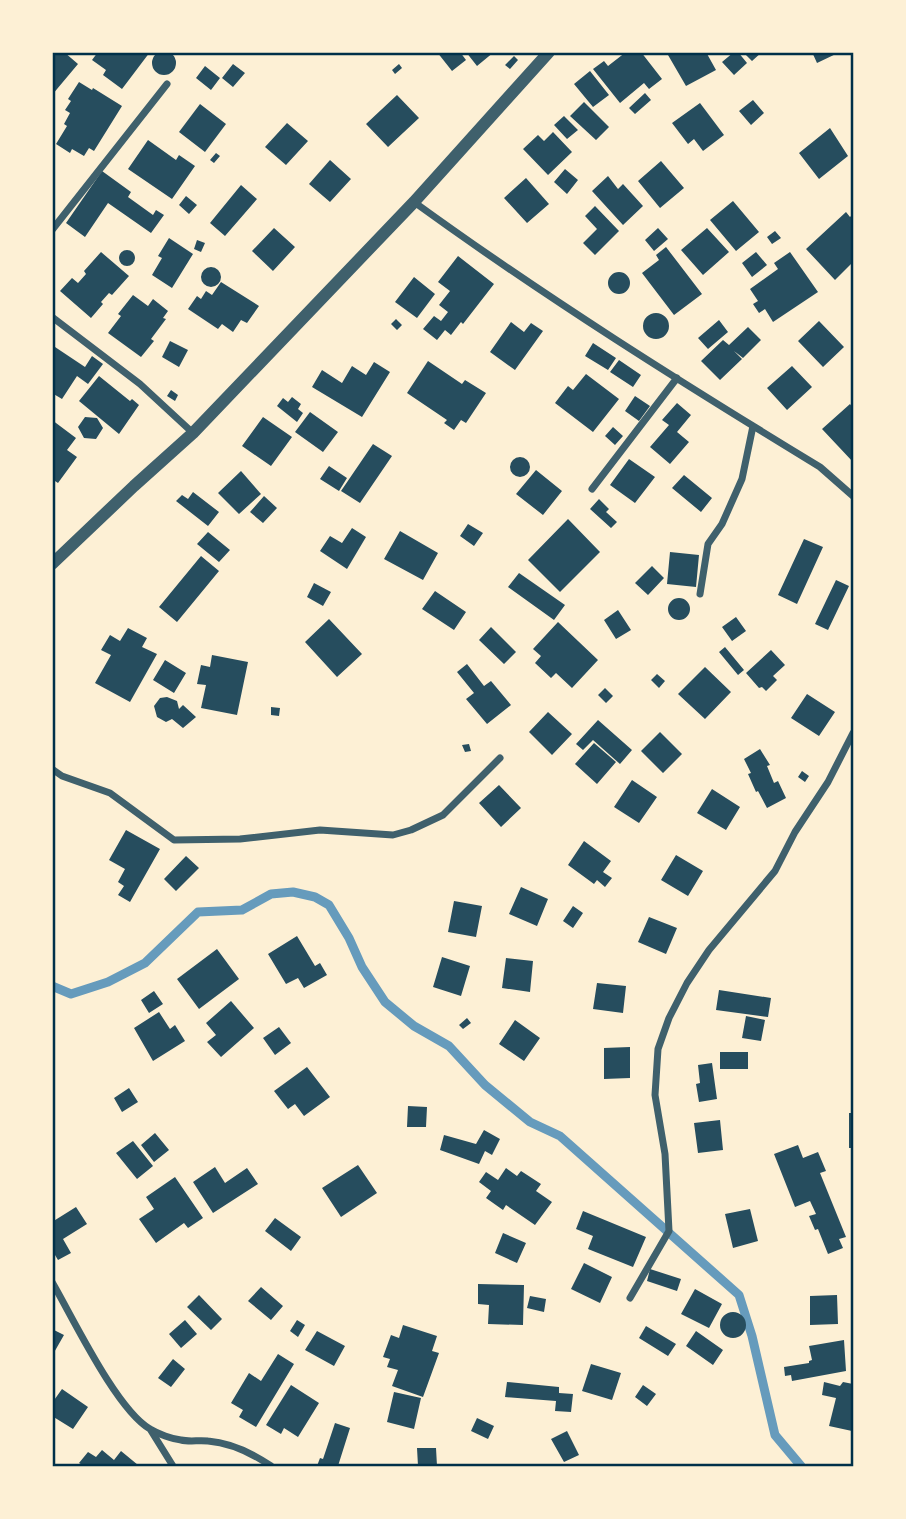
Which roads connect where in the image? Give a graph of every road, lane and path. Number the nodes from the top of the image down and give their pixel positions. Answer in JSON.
{"nodes":[{"id":1,"x":549,"y":52,"type":"edge"},
{"id":2,"x":167,"y":84,"type":"dead end"},
{"id":3,"x":414,"y":202,"type":"junction"},
{"id":4,"x":52,"y":230,"type":"edge"},
{"id":5,"x":52,"y":317,"type":"edge"},
{"id":6,"x":677,"y":379,"type":"junction"},
{"id":7,"x":753,"y":426,"type":"junction"},
{"id":8,"x":193,"y":433,"type":"junction"},
{"id":9,"x":592,"y":489,"type":"dead end"},
{"id":10,"x":853,"y":496,"type":"edge"},
{"id":11,"x":52,"y":564,"type":"edge"},
{"id":12,"x":700,"y":594,"type":"dead end"},
{"id":13,"x":853,"y":733,"type":"edge"},
{"id":14,"x":500,"y":758,"type":"dead end"},
{"id":15,"x":52,"y":769,"type":"edge"},
{"id":16,"x":52,"y":1282,"type":"edge"},
{"id":17,"x":630,"y":1298,"type":"dead end"},
{"id":18,"x":150,"y":1430,"type":"junction"},
{"id":19,"x":173,"y":1466,"type":"edge"},
{"id":20,"x":271,"y":1466,"type":"edge"}],
"edges":[{"from":1,"to":3,"type":"street"},
{"from":2,"to":4,"type":"street"},
{"from":3,"to":6,"type":"street"},
{"from":3,"to":8,"type":"street"},
{"from":5,"to":8,"type":"street"},
{"from":6,"to":7,"type":"street"},
{"from":6,"to":9,"type":"street"},
{"from":7,"to":10,"type":"street"},
{"from":7,"to":12,"type":"street"},
{"from":8,"to":11,"type":"street"},
{"from":13,"to":17,"type":"street"},
{"from":14,"to":15,"type":"street"},
{"from":16,"to":18,"type":"street"},
{"from":18,"to":19,"type":"street"},
{"from":18,"to":20,"type":"street"}]}
